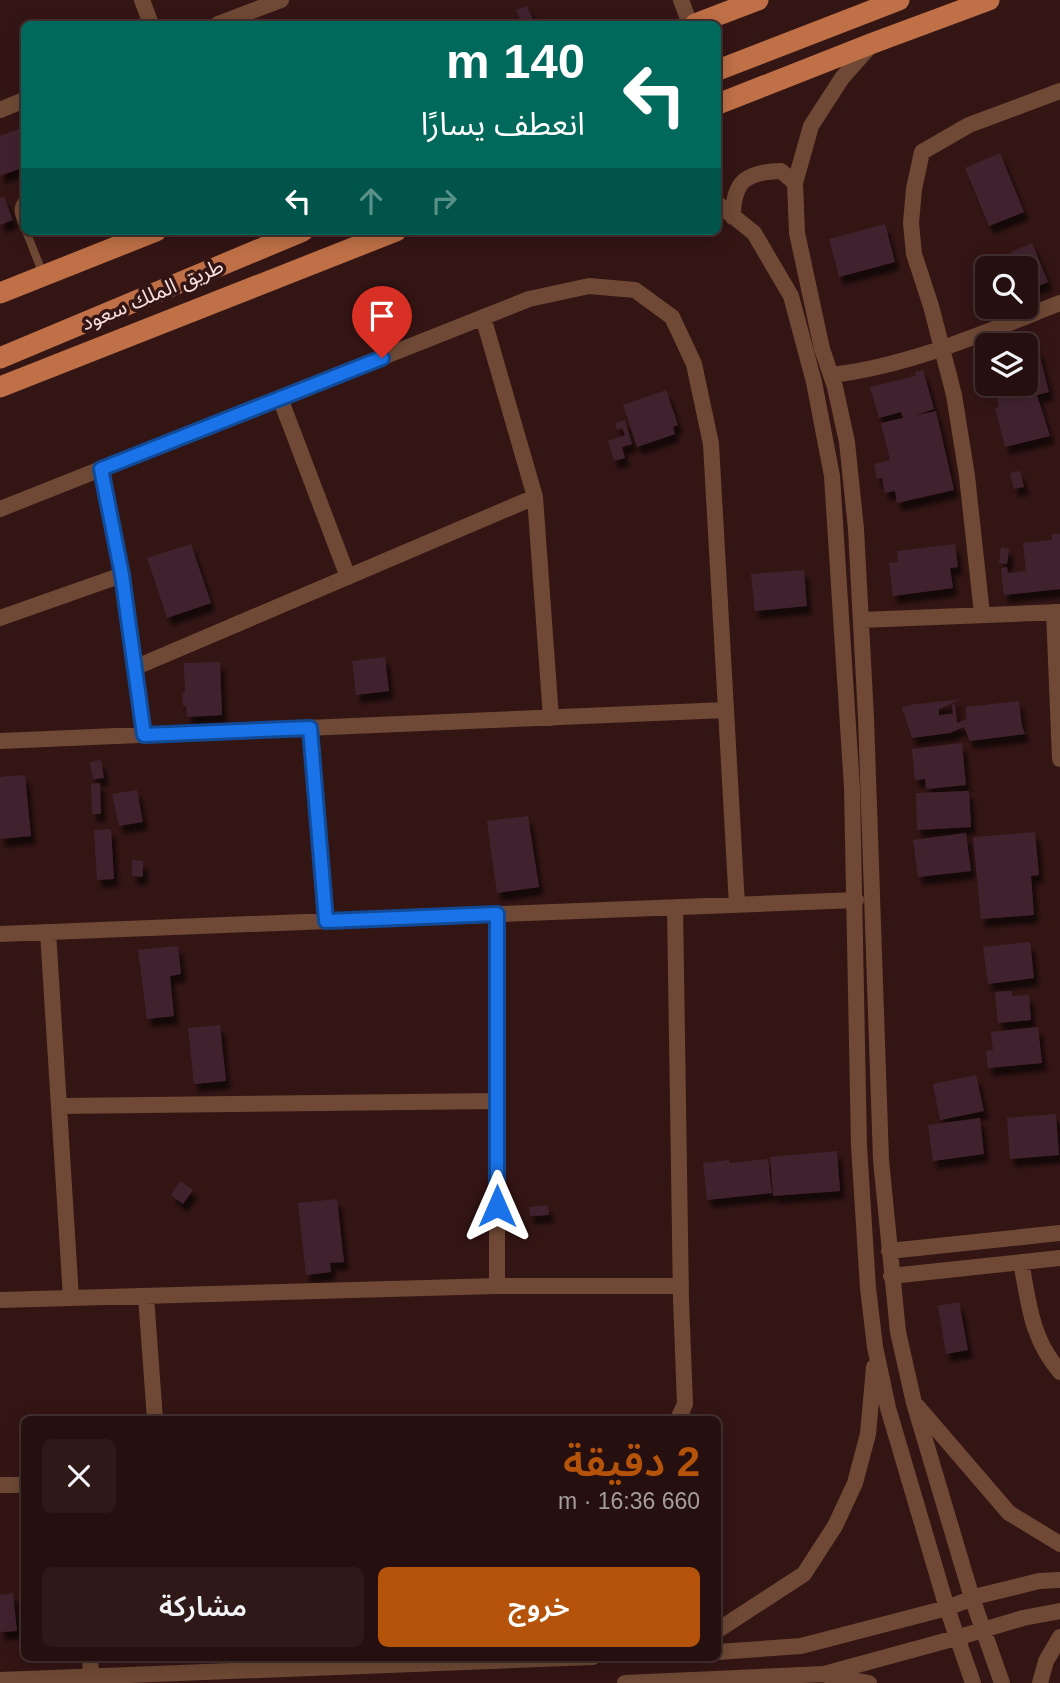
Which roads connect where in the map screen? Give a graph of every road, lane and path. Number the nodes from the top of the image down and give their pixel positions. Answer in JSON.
{"nodes":[{"id":1,"x":142,"y":0,"type":"edge"},
{"id":2,"x":281,"y":0,"type":"edge"},
{"id":3,"x":681,"y":0,"type":"edge"},
{"id":4,"x":758,"y":0,"type":"edge"},
{"id":5,"x":899,"y":0,"type":"edge"},
{"id":6,"x":989,"y":0,"type":"edge"},
{"id":7,"x":150,"y":21,"type":"edge"},
{"id":8,"x":226,"y":21,"type":"edge"},
{"id":9,"x":692,"y":21,"type":"edge"},
{"id":10,"x":701,"y":21,"type":"edge"},
{"id":11,"x":873,"y":43,"type":"junction"},
{"id":12,"x":721,"y":69,"type":"edge"},
{"id":13,"x":1060,"y":91,"type":"edge"},
{"id":14,"x":21,"y":101,"type":"edge"},
{"id":15,"x":721,"y":103,"type":"edge"},
{"id":16,"x":0,"y":110,"type":"edge"},
{"id":17,"x":795,"y":183,"type":"junction"},
{"id":18,"x":21,"y":202,"type":"edge"},
{"id":19,"x":721,"y":207,"type":"edge"},
{"id":20,"x":733,"y":217,"type":"junction"},
{"id":21,"x":21,"y":218,"type":"edge"},
{"id":22,"x":27,"y":235,"type":"edge"},
{"id":23,"x":146,"y":235,"type":"edge"},
{"id":24,"x":293,"y":235,"type":"edge"},
{"id":25,"x":386,"y":235,"type":"edge"},
{"id":26,"x":44,"y":276,"type":"junction"},
{"id":27,"x":0,"y":293,"type":"edge"},
{"id":28,"x":1060,"y":303,"type":"edge"},
{"id":29,"x":484,"y":317,"type":"junction"},
{"id":30,"x":942,"y":349,"type":"junction"},
{"id":31,"x":0,"y":358,"type":"edge"},
{"id":32,"x":831,"y":375,"type":"junction"},
{"id":33,"x":0,"y":387,"type":"edge"},
{"id":34,"x":280,"y":398,"type":"junction"},
{"id":35,"x":101,"y":469,"type":"junction"},
{"id":36,"x":535,"y":497,"type":"junction"},
{"id":37,"x":0,"y":509,"type":"edge"},
{"id":38,"x":122,"y":575,"type":"junction"},
{"id":39,"x":348,"y":577,"type":"junction"},
{"id":40,"x":1057,"y":612,"type":"edge"},
{"id":41,"x":982,"y":614,"type":"junction"},
{"id":42,"x":0,"y":618,"type":"edge"},
{"id":43,"x":861,"y":620,"type":"junction"},
{"id":44,"x":134,"y":668,"type":"junction"},
{"id":45,"x":726,"y":710,"type":"junction"},
{"id":46,"x":551,"y":718,"type":"junction"},
{"id":47,"x":310,"y":728,"type":"junction"},
{"id":48,"x":144,"y":735,"type":"junction"},
{"id":49,"x":0,"y":741,"type":"edge"},
{"id":50,"x":1060,"y":759,"type":"edge"},
{"id":51,"x":856,"y":900,"type":"junction"},
{"id":52,"x":737,"y":905,"type":"junction"},
{"id":53,"x":675,"y":907,"type":"junction"},
{"id":54,"x":497,"y":914,"type":"junction"},
{"id":55,"x":326,"y":921,"type":"junction"},
{"id":56,"x":48,"y":932,"type":"junction"},
{"id":57,"x":0,"y":934,"type":"edge"},
{"id":58,"x":497,"y":1101,"type":"junction"},
{"id":59,"x":59,"y":1106,"type":"junction"},
{"id":60,"x":1060,"y":1233,"type":"edge"},
{"id":61,"x":888,"y":1251,"type":"junction"},
{"id":62,"x":1060,"y":1258,"type":"edge"},
{"id":63,"x":1021,"y":1262,"type":"junction"},
{"id":64,"x":891,"y":1276,"type":"junction"},
{"id":65,"x":497,"y":1286,"type":"junction"},
{"id":66,"x":681,"y":1286,"type":"junction"},
{"id":67,"x":146,"y":1296,"type":"junction"},
{"id":68,"x":71,"y":1298,"type":"junction"},
{"id":69,"x":0,"y":1300,"type":"edge"},
{"id":70,"x":875,"y":1347,"type":"junction"},
{"id":71,"x":1060,"y":1373,"type":"edge"},
{"id":72,"x":914,"y":1402,"type":"junction"},
{"id":73,"x":155,"y":1416,"type":"edge"},
{"id":74,"x":679,"y":1416,"type":"edge"},
{"id":75,"x":0,"y":1485,"type":"edge"},
{"id":76,"x":21,"y":1485,"type":"edge"},
{"id":77,"x":1060,"y":1544,"type":"edge"},
{"id":78,"x":1060,"y":1580,"type":"edge"},
{"id":79,"x":972,"y":1598,"type":"junction"},
{"id":80,"x":947,"y":1608,"type":"junction"},
{"id":81,"x":1060,"y":1612,"type":"edge"},
{"id":82,"x":721,"y":1628,"type":"edge"},
{"id":83,"x":983,"y":1629,"type":"junction"},
{"id":84,"x":1060,"y":1637,"type":"edge"},
{"id":85,"x":957,"y":1638,"type":"junction"},
{"id":86,"x":721,"y":1652,"type":"edge"},
{"id":87,"x":90,"y":1661,"type":"edge"},
{"id":88,"x":442,"y":1661,"type":"edge"},
{"id":89,"x":91,"y":1676,"type":"junction"},
{"id":90,"x":824,"y":1679,"type":"edge"},
{"id":91,"x":0,"y":1681,"type":"edge"},
{"id":92,"x":625,"y":1683,"type":"edge"},
{"id":93,"x":869,"y":1683,"type":"edge"},
{"id":94,"x":973,"y":1683,"type":"edge"},
{"id":95,"x":1002,"y":1683,"type":"edge"},
{"id":96,"x":1040,"y":1683,"type":"edge"}],
"edges":[{"from":1,"to":7,"type":"street"},
{"from":2,"to":8,"type":"street"},
{"from":3,"to":9,"type":"street"},
{"from":4,"to":10,"type":"main road"},
{"from":5,"to":12,"type":"main road"},
{"from":6,"to":11,"type":"main road"},
{"from":11,"to":15,"type":"main road"},
{"from":11,"to":17,"type":"street"},
{"from":13,"to":30,"type":"street"},
{"from":14,"to":16,"type":"street"},
{"from":17,"to":20,"type":"street"},
{"from":17,"to":32,"type":"street"},
{"from":18,"to":21,"type":"lane"},
{"from":19,"to":20,"type":"street"},
{"from":20,"to":51,"type":"street"},
{"from":22,"to":26,"type":"lane"},
{"from":23,"to":26,"type":"main road"},
{"from":24,"to":31,"type":"main road","name":"طريق الملك سعود"},
{"from":25,"to":33,"type":"main road"},
{"from":26,"to":27,"type":"main road"},
{"from":28,"to":30,"type":"street"},
{"from":29,"to":34,"type":"street"},
{"from":29,"to":36,"type":"street"},
{"from":29,"to":45,"type":"street"},
{"from":30,"to":32,"type":"street"},
{"from":30,"to":41,"type":"street"},
{"from":32,"to":43,"type":"street"},
{"from":34,"to":35,"type":"street"},
{"from":34,"to":39,"type":"street"},
{"from":35,"to":37,"type":"street"},
{"from":35,"to":38,"type":"street"},
{"from":36,"to":39,"type":"street"},
{"from":36,"to":46,"type":"street"},
{"from":38,"to":42,"type":"street"},
{"from":38,"to":44,"type":"street"},
{"from":39,"to":44,"type":"street"},
{"from":40,"to":41,"type":"street"},
{"from":40,"to":50,"type":"street"},
{"from":41,"to":43,"type":"street"},
{"from":43,"to":61,"type":"street"},
{"from":44,"to":48,"type":"street"},
{"from":45,"to":46,"type":"street"},
{"from":45,"to":52,"type":"street"},
{"from":46,"to":47,"type":"street"},
{"from":47,"to":48,"type":"street"},
{"from":47,"to":55,"type":"street"},
{"from":48,"to":49,"type":"street"},
{"from":51,"to":52,"type":"street"},
{"from":51,"to":70,"type":"street"},
{"from":52,"to":53,"type":"street"},
{"from":53,"to":54,"type":"street"},
{"from":53,"to":66,"type":"street"},
{"from":54,"to":55,"type":"street"},
{"from":54,"to":58,"type":"street"},
{"from":55,"to":56,"type":"street"},
{"from":56,"to":57,"type":"street"},
{"from":56,"to":59,"type":"street"},
{"from":58,"to":59,"type":"street"},
{"from":58,"to":65,"type":"street"},
{"from":59,"to":68,"type":"street"},
{"from":60,"to":61,"type":"street"},
{"from":61,"to":64,"type":"street"},
{"from":62,"to":63,"type":"street"},
{"from":63,"to":64,"type":"street"},
{"from":63,"to":71,"type":"street"},
{"from":64,"to":72,"type":"street"},
{"from":65,"to":66,"type":"street"},
{"from":65,"to":67,"type":"street"},
{"from":66,"to":74,"type":"street"},
{"from":67,"to":68,"type":"street"},
{"from":67,"to":73,"type":"street"},
{"from":68,"to":69,"type":"street"},
{"from":70,"to":80,"type":"street"},
{"from":70,"to":82,"type":"street"},
{"from":72,"to":77,"type":"street"},
{"from":72,"to":79,"type":"street"},
{"from":75,"to":76,"type":"street"},
{"from":78,"to":79,"type":"street"},
{"from":79,"to":80,"type":"street"},
{"from":79,"to":83,"type":"street"},
{"from":80,"to":85,"type":"street"},
{"from":80,"to":86,"type":"street"},
{"from":81,"to":83,"type":"street"},
{"from":83,"to":85,"type":"street"},
{"from":83,"to":95,"type":"street"},
{"from":84,"to":96,"type":"street"},
{"from":85,"to":90,"type":"street"},
{"from":85,"to":94,"type":"street"},
{"from":87,"to":89,"type":"street"},
{"from":88,"to":89,"type":"street"},
{"from":89,"to":91,"type":"street"},
{"from":90,"to":92,"type":"street"},
{"from":90,"to":93,"type":"street"}]}
